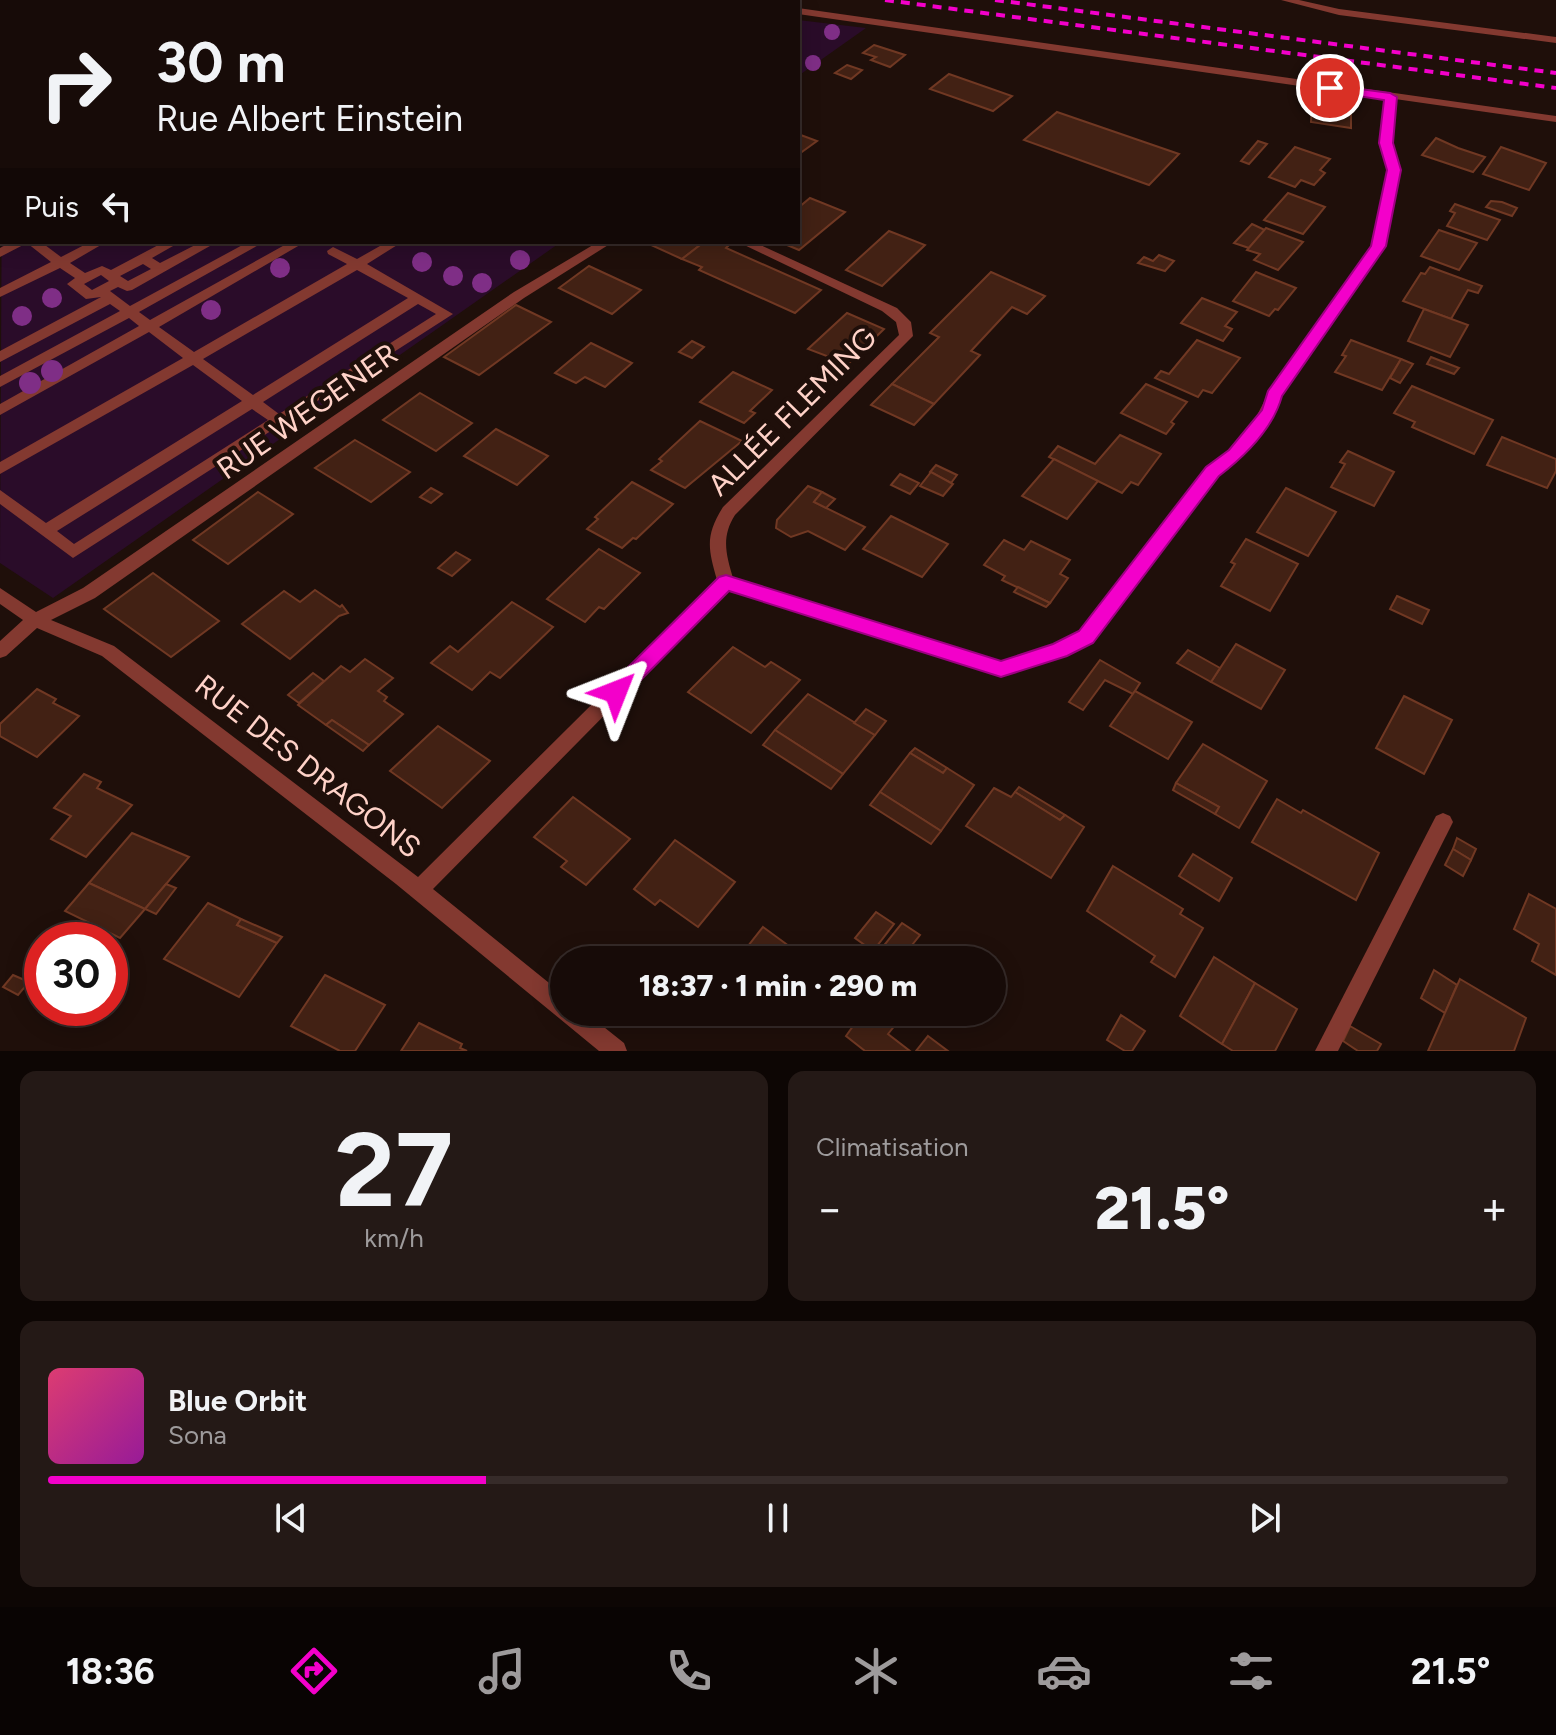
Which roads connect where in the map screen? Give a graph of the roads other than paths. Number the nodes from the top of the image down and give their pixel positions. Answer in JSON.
{"nodes":[{"id":1,"x":1286,"y":0,"type":"edge"},
{"id":2,"x":800,"y":11,"type":"edge"},
{"id":3,"x":1556,"y":40,"type":"edge"},
{"id":4,"x":1390,"y":97,"type":"junction"},
{"id":5,"x":1556,"y":119,"type":"edge"},
{"id":6,"x":36,"y":244,"type":"edge"},
{"id":7,"x":96,"y":244,"type":"edge"},
{"id":8,"x":170,"y":244,"type":"edge"},
{"id":9,"x":207,"y":244,"type":"edge"},
{"id":10,"x":254,"y":244,"type":"edge"},
{"id":11,"x":295,"y":244,"type":"edge"},
{"id":12,"x":392,"y":244,"type":"edge"},
{"id":13,"x":604,"y":244,"type":"edge"},
{"id":14,"x":748,"y":244,"type":"edge"},
{"id":15,"x":333,"y":251,"type":"dead end"},
{"id":16,"x":143,"y":258,"type":"junction"},
{"id":17,"x":61,"y":262,"type":"junction"},
{"id":18,"x":357,"y":264,"type":"junction"},
{"id":19,"x":160,"y":269,"type":"junction"},
{"id":20,"x":84,"y":279,"type":"junction"},
{"id":21,"x":115,"y":279,"type":"junction"},
{"id":22,"x":0,"y":293,"type":"edge"},
{"id":23,"x":105,"y":295,"type":"junction"},
{"id":24,"x":418,"y":298,"type":"junction"},
{"id":25,"x":129,"y":312,"type":"junction"},
{"id":26,"x":149,"y":326,"type":"junction"},
{"id":27,"x":0,"y":357,"type":"edge"},
{"id":28,"x":193,"y":358,"type":"junction"},
{"id":29,"x":0,"y":382,"type":"edge"},
{"id":30,"x":253,"y":402,"type":"junction"},
{"id":31,"x":0,"y":410,"type":"edge"},
{"id":32,"x":279,"y":421,"type":"junction"},
{"id":33,"x":0,"y":469,"type":"edge"},
{"id":34,"x":0,"y":496,"type":"edge"},
{"id":35,"x":45,"y":531,"type":"junction"},
{"id":36,"x":726,"y":582,"type":"junction"},
{"id":37,"x":0,"y":595,"type":"edge"},
{"id":38,"x":35,"y":620,"type":"junction"},
{"id":39,"x":0,"y":651,"type":"edge"},
{"id":40,"x":1443,"y":822,"type":"dead end"},
{"id":41,"x":419,"y":890,"type":"junction"},
{"id":42,"x":550,"y":997,"type":"edge"},
{"id":43,"x":586,"y":1026,"type":"edge"},
{"id":44,"x":616,"y":1051,"type":"edge"},
{"id":45,"x":1326,"y":1051,"type":"edge"}],
"edges":[{"from":1,"to":3,"type":"street"},
{"from":2,"to":4,"type":"street"},
{"from":4,"to":5,"type":"street"},
{"from":4,"to":36,"type":"street"},
{"from":6,"to":17,"type":"street"},
{"from":7,"to":17,"type":"street"},
{"from":8,"to":16,"type":"street"},
{"from":9,"to":19,"type":"street"},
{"from":10,"to":25,"type":"street"},
{"from":11,"to":26,"type":"street"},
{"from":12,"to":18,"type":"street"},
{"from":13,"to":38,"type":"street","name":"RUE WEGENER"},
{"from":14,"to":36,"type":"street","name":"ALLÉE FLEMING"},
{"from":15,"to":18,"type":"street"},
{"from":16,"to":19,"type":"street"},
{"from":16,"to":21,"type":"street"},
{"from":17,"to":20,"type":"street"},
{"from":17,"to":22,"type":"street"},
{"from":18,"to":24,"type":"street"},
{"from":18,"to":28,"type":"street"},
{"from":19,"to":21,"type":"street"},
{"from":20,"to":21,"type":"street"},
{"from":20,"to":23,"type":"street"},
{"from":21,"to":23,"type":"street"},
{"from":23,"to":25,"type":"street"},
{"from":23,"to":27,"type":"street"},
{"from":24,"to":30,"type":"street"},
{"from":24,"to":32,"type":"street"},
{"from":25,"to":26,"type":"street"},
{"from":25,"to":29,"type":"street"},
{"from":26,"to":28,"type":"street"},
{"from":26,"to":31,"type":"street"},
{"from":28,"to":30,"type":"street"},
{"from":28,"to":33,"type":"street"},
{"from":30,"to":32,"type":"street"},
{"from":30,"to":35,"type":"street"},
{"from":32,"to":35,"type":"street"},
{"from":34,"to":35,"type":"street"},
{"from":36,"to":41,"type":"street"},
{"from":37,"to":38,"type":"street","name":"RUE DES DRAGONS"},
{"from":38,"to":39,"type":"street","name":"RUE WEGENER"},
{"from":38,"to":41,"type":"street","name":"RUE DES DRAGONS"},
{"from":40,"to":45,"type":"street"},
{"from":41,"to":42,"type":"street","name":"RUE DES DRAGONS"},
{"from":43,"to":44,"type":"street","name":"RUE DES DRAGONS"}]}
